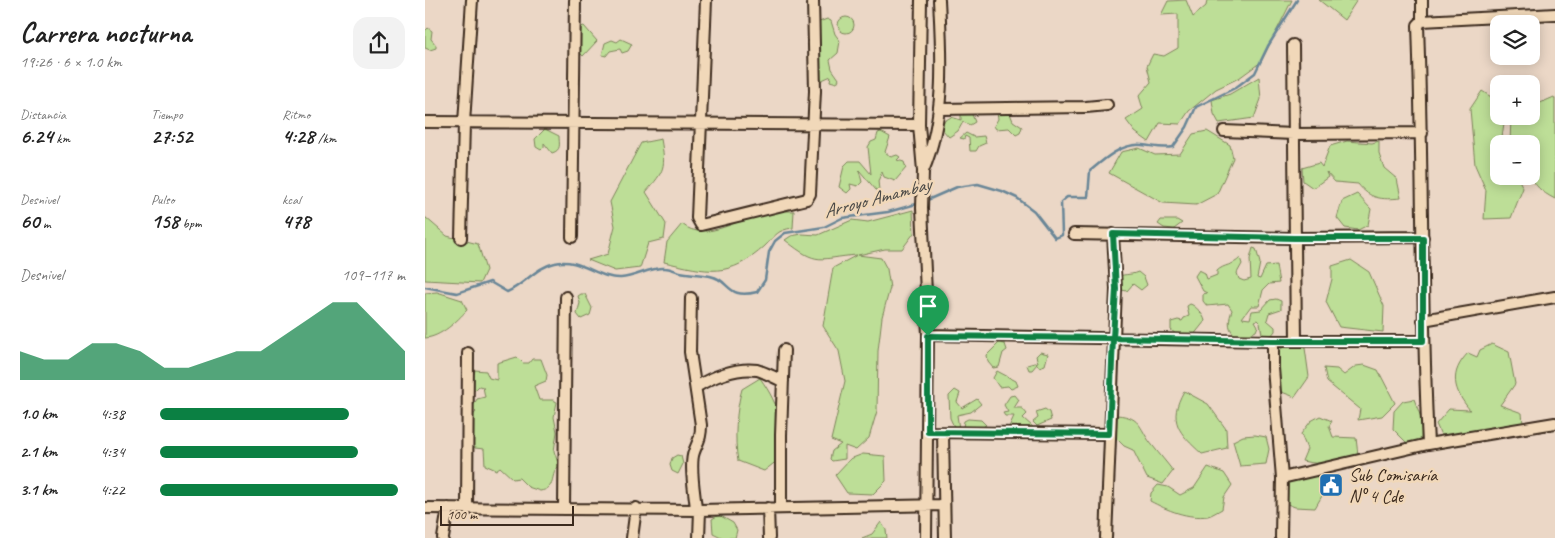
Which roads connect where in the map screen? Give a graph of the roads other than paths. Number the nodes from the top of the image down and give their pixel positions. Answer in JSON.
{"nodes":[{"id":1,"x":471,"y":0,"type":"edge"},
{"id":2,"x":575,"y":0,"type":"edge"},
{"id":3,"x":706,"y":0,"type":"edge"},
{"id":4,"x":813,"y":0,"type":"edge"},
{"id":5,"x":921,"y":0,"type":"edge"},
{"id":6,"x":939,"y":0,"type":"edge"},
{"id":7,"x":1422,"y":0,"type":"edge"},
{"id":8,"x":1555,"y":14,"type":"edge"},
{"id":9,"x":1422,"y":21,"type":"junction"},
{"id":10,"x":1293,"y":45,"type":"dead end"},
{"id":11,"x":1107,"y":105,"type":"dead end"},
{"id":12,"x":940,"y":108,"type":"junction"},
{"id":13,"x":425,"y":122,"type":"edge"},
{"id":14,"x":464,"y":123,"type":"junction"},
{"id":15,"x":575,"y":124,"type":"junction"},
{"id":16,"x":814,"y":124,"type":"junction"},
{"id":17,"x":919,"y":124,"type":"junction"},
{"id":18,"x":702,"y":125,"type":"junction"},
{"id":19,"x":1224,"y":131,"type":"dead end"},
{"id":20,"x":1422,"y":133,"type":"junction"},
{"id":21,"x":1294,"y":134,"type":"junction"},
{"id":22,"x":923,"y":171,"type":"junction"},
{"id":23,"x":1074,"y":234,"type":"dead end"},
{"id":24,"x":1113,"y":234,"type":"junction"},
{"id":25,"x":572,"y":236,"type":"dead end"},
{"id":26,"x":461,"y":238,"type":"dead end"},
{"id":27,"x":1294,"y":238,"type":"junction"},
{"id":28,"x":1423,"y":238,"type":"junction"},
{"id":29,"x":566,"y":297,"type":"dead end"},
{"id":30,"x":1555,"y":297,"type":"edge"},
{"id":31,"x":691,"y":298,"type":"dead end"},
{"id":32,"x":1423,"y":320,"type":"junction"},
{"id":33,"x":928,"y":336,"type":"junction"},
{"id":34,"x":1113,"y":338,"type":"junction"},
{"id":35,"x":1273,"y":341,"type":"junction"},
{"id":36,"x":1296,"y":341,"type":"junction"},
{"id":37,"x":1423,"y":341,"type":"junction"},
{"id":38,"x":784,"y":350,"type":"dead end"},
{"id":39,"x":468,"y":353,"type":"dead end"},
{"id":40,"x":783,"y":381,"type":"junction"},
{"id":41,"x":696,"y":388,"type":"junction"},
{"id":42,"x":1555,"y":423,"type":"edge"},
{"id":43,"x":928,"y":432,"type":"junction"},
{"id":44,"x":943,"y":433,"type":"junction"},
{"id":45,"x":1109,"y":434,"type":"junction"},
{"id":46,"x":1428,"y":444,"type":"junction"},
{"id":47,"x":1282,"y":478,"type":"junction"},
{"id":48,"x":926,"y":506,"type":"junction"},
{"id":49,"x":944,"y":506,"type":"junction"},
{"id":50,"x":425,"y":508,"type":"edge"},
{"id":51,"x":448,"y":508,"type":"junction"},
{"id":52,"x":564,"y":508,"type":"junction"},
{"id":53,"x":636,"y":508,"type":"junction"},
{"id":54,"x":768,"y":508,"type":"junction"},
{"id":55,"x":781,"y":508,"type":"junction"},
{"id":56,"x":467,"y":509,"type":"junction"},
{"id":57,"x":698,"y":509,"type":"junction"},
{"id":58,"x":443,"y":538,"type":"edge"},
{"id":59,"x":632,"y":538,"type":"edge"},
{"id":60,"x":699,"y":538,"type":"edge"},
{"id":61,"x":769,"y":538,"type":"edge"},
{"id":62,"x":926,"y":538,"type":"edge"},
{"id":63,"x":945,"y":538,"type":"edge"},
{"id":64,"x":1106,"y":538,"type":"edge"},
{"id":65,"x":1281,"y":538,"type":"edge"}],
"edges":[{"from":1,"to":14,"type":"street"},
{"from":2,"to":15,"type":"street"},
{"from":3,"to":18,"type":"street"},
{"from":4,"to":16,"type":"street"},
{"from":5,"to":17,"type":"street"},
{"from":6,"to":12,"type":"street"},
{"from":7,"to":9,"type":"street"},
{"from":8,"to":9,"type":"street"},
{"from":9,"to":20,"type":"street"},
{"from":10,"to":21,"type":"street"},
{"from":11,"to":12,"type":"street"},
{"from":12,"to":22,"type":"street"},
{"from":13,"to":14,"type":"street"},
{"from":14,"to":15,"type":"street"},
{"from":14,"to":26,"type":"street"},
{"from":15,"to":18,"type":"street"},
{"from":15,"to":25,"type":"street"},
{"from":16,"to":17,"type":"street"},
{"from":16,"to":18,"type":"street"},
{"from":16,"to":18,"type":"street"},
{"from":17,"to":22,"type":"street"},
{"from":19,"to":21,"type":"street"},
{"from":20,"to":21,"type":"street"},
{"from":20,"to":28,"type":"street"},
{"from":21,"to":27,"type":"street"},
{"from":22,"to":33,"type":"street"},
{"from":23,"to":24,"type":"street"},
{"from":24,"to":27,"type":"street"},
{"from":24,"to":34,"type":"street"},
{"from":27,"to":28,"type":"street"},
{"from":27,"to":36,"type":"street"},
{"from":28,"to":32,"type":"street"},
{"from":29,"to":52,"type":"street"},
{"from":30,"to":32,"type":"street"},
{"from":31,"to":41,"type":"street"},
{"from":32,"to":37,"type":"street"},
{"from":33,"to":34,"type":"street"},
{"from":33,"to":43,"type":"street"},
{"from":34,"to":35,"type":"street"},
{"from":34,"to":45,"type":"street"},
{"from":35,"to":36,"type":"street"},
{"from":35,"to":47,"type":"street"},
{"from":36,"to":37,"type":"street"},
{"from":37,"to":46,"type":"street"},
{"from":38,"to":40,"type":"street"},
{"from":39,"to":56,"type":"street"},
{"from":40,"to":41,"type":"street"},
{"from":40,"to":55,"type":"street"},
{"from":41,"to":57,"type":"street"},
{"from":42,"to":46,"type":"street"},
{"from":43,"to":44,"type":"street"},
{"from":43,"to":48,"type":"street"},
{"from":44,"to":45,"type":"street"},
{"from":44,"to":49,"type":"street"},
{"from":45,"to":64,"type":"street"},
{"from":46,"to":47,"type":"street"},
{"from":47,"to":65,"type":"street"},
{"from":48,"to":49,"type":"street"},
{"from":48,"to":55,"type":"street"},
{"from":48,"to":62,"type":"street"},
{"from":49,"to":63,"type":"street"},
{"from":50,"to":51,"type":"street"},
{"from":51,"to":56,"type":"street"},
{"from":51,"to":58,"type":"street"},
{"from":52,"to":53,"type":"street"},
{"from":52,"to":56,"type":"street"},
{"from":53,"to":57,"type":"street"},
{"from":53,"to":59,"type":"street"},
{"from":54,"to":55,"type":"street"},
{"from":54,"to":57,"type":"street"},
{"from":54,"to":61,"type":"street"},
{"from":57,"to":60,"type":"street"}]}
